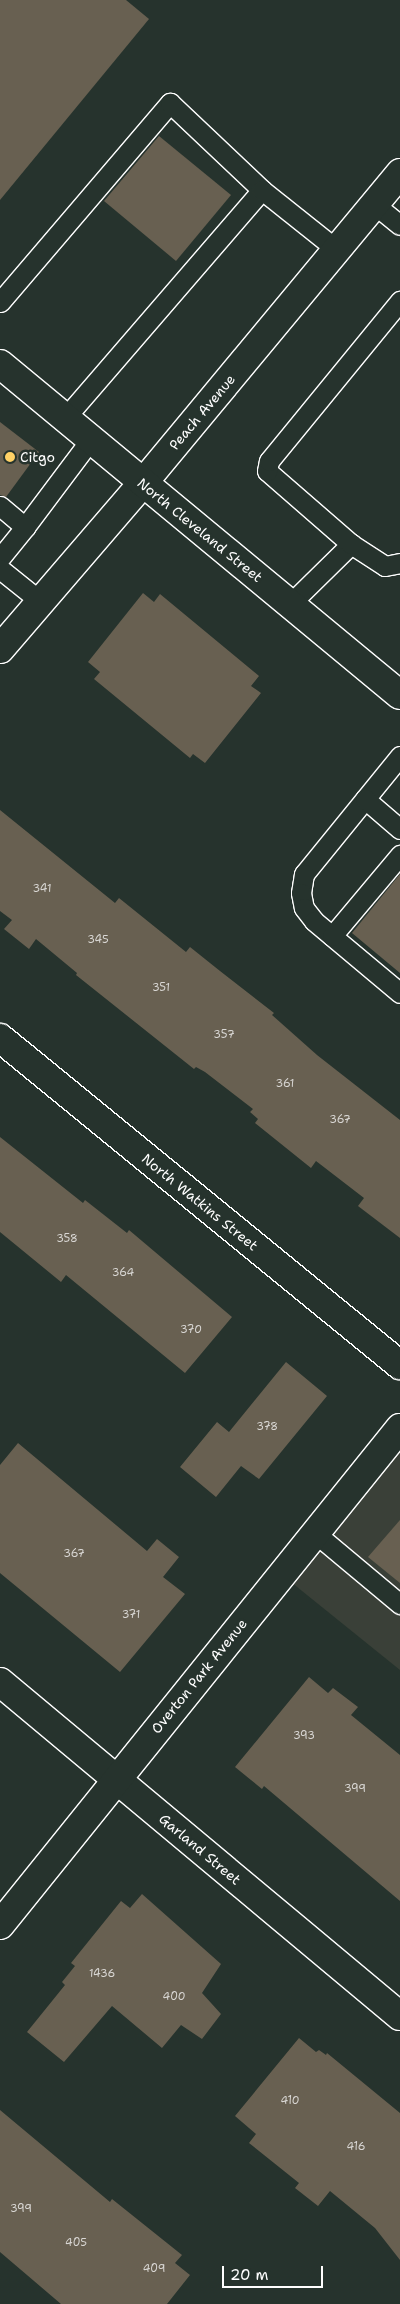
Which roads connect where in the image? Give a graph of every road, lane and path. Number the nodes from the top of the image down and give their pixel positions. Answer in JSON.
{"nodes":[{"id":1,"x":400,"y":173,"type":"edge"},
{"id":2,"x":262,"y":190,"type":"junction"},
{"id":3,"x":374,"y":204,"type":"junction"},
{"id":4,"x":400,"y":224,"type":"edge"},
{"id":5,"x":336,"y":249,"type":"junction"},
{"id":6,"x":0,"y":302,"type":"edge"},
{"id":7,"x":400,"y":302,"type":"edge"},
{"id":8,"x":0,"y":364,"type":"edge"},
{"id":9,"x":65,"y":418,"type":"junction"},
{"id":10,"x":90,"y":440,"type":"junction"},
{"id":11,"x":143,"y":483,"type":"junction"},
{"id":12,"x":0,"y":506,"type":"edge"},
{"id":13,"x":26,"y":527,"type":"junction"},
{"id":14,"x":351,"y":544,"type":"junction"},
{"id":15,"x":0,"y":558,"type":"edge"},
{"id":16,"x":400,"y":563,"type":"edge"},
{"id":17,"x":0,"y":569,"type":"edge"},
{"id":18,"x":40,"y":602,"type":"junction"},
{"id":19,"x":290,"y":604,"type":"junction"},
{"id":20,"x":0,"y":649,"type":"edge"},
{"id":21,"x":400,"y":695,"type":"edge"},
{"id":22,"x":400,"y":756,"type":"edge"},
{"id":23,"x":365,"y":799,"type":"junction"},
{"id":24,"x":400,"y":829,"type":"edge"},
{"id":25,"x":400,"y":855,"type":"edge"},
{"id":26,"x":332,"y":936,"type":"junction"},
{"id":27,"x":400,"y":993,"type":"edge"},
{"id":28,"x":0,"y":1038,"type":"edge"},
{"id":29,"x":400,"y":1365,"type":"edge"},
{"id":30,"x":400,"y":1428,"type":"edge"},
{"id":31,"x":315,"y":1533,"type":"junction"},
{"id":32,"x":400,"y":1604,"type":"edge"},
{"id":33,"x":0,"y":1682,"type":"edge"},
{"id":34,"x":116,"y":1779,"type":"junction"},
{"id":35,"x":0,"y":1925,"type":"edge"},
{"id":36,"x":400,"y":2016,"type":"edge"}],
"edges":[{"from":1,"to":3,"type":"street","name":"Peach Avenue"},
{"from":2,"to":5,"type":"lane"},
{"from":2,"to":6,"type":"lane"},
{"from":2,"to":9,"type":"lane"},
{"from":3,"to":4,"type":"lane"},
{"from":3,"to":5,"type":"street","name":"Peach Avenue"},
{"from":5,"to":11,"type":"street","name":"Peach Avenue"},
{"from":7,"to":14,"type":"lane"},
{"from":8,"to":9,"type":"street","name":"North Cleveland Street"},
{"from":9,"to":10,"type":"street","name":"North Cleveland Street"},
{"from":10,"to":11,"type":"street","name":"North Cleveland Street"},
{"from":10,"to":13,"type":"lane"},
{"from":11,"to":18,"type":"street","name":"Peach Avenue"},
{"from":11,"to":19,"type":"street","name":"North Cleveland Street"},
{"from":12,"to":13,"type":"lane"},
{"from":13,"to":15,"type":"lane"},
{"from":14,"to":16,"type":"lane"},
{"from":14,"to":19,"type":"lane"},
{"from":17,"to":18,"type":"lane"},
{"from":18,"to":20,"type":"street","name":"Peach Avenue"},
{"from":19,"to":21,"type":"street","name":"North Cleveland Street"},
{"from":22,"to":23,"type":"lane"},
{"from":23,"to":24,"type":"lane"},
{"from":23,"to":26,"type":"lane"},
{"from":25,"to":26,"type":"lane"},
{"from":26,"to":27,"type":"lane"},
{"from":28,"to":29,"type":"street","name":"North Watkins Street"},
{"from":30,"to":31,"type":"street","name":"Overton Park Avenue"},
{"from":31,"to":32,"type":"lane"},
{"from":31,"to":34,"type":"street","name":"Overton Park Avenue"},
{"from":33,"to":34,"type":"street","name":"Garland Street"},
{"from":34,"to":35,"type":"street","name":"Overton Park Avenue"},
{"from":34,"to":36,"type":"street","name":"Garland Street"}]}
